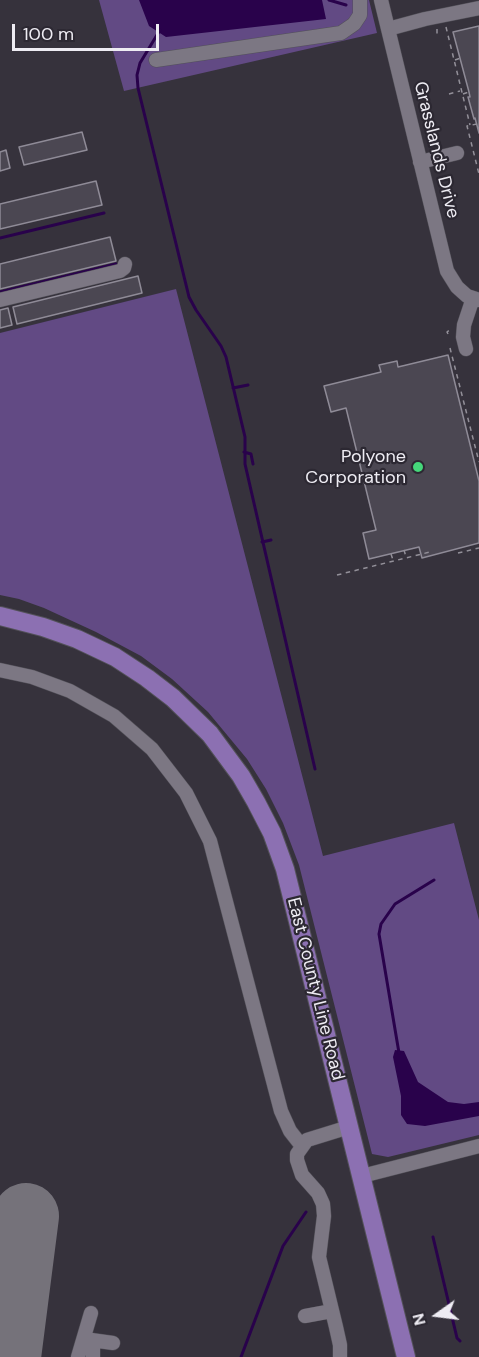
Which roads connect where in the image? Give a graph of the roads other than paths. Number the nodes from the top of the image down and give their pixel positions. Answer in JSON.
{"nodes":[{"id":1,"x":360,"y":0,"type":"edge"},
{"id":2,"x":381,"y":0,"type":"edge"},
{"id":3,"x":479,"y":8,"type":"edge"},
{"id":4,"x":388,"y":29,"type":"junction"},
{"id":5,"x":156,"y":60,"type":"dead end"},
{"id":6,"x":457,"y":153,"type":"dead end"},
{"id":7,"x":420,"y":162,"type":"junction"},
{"id":8,"x":125,"y":264,"type":"dead end"},
{"id":9,"x":476,"y":299,"type":"edge"},
{"id":10,"x":0,"y":300,"type":"edge"},
{"id":11,"x":466,"y":349,"type":"dead end"},
{"id":12,"x":0,"y":616,"type":"edge"},
{"id":13,"x":0,"y":670,"type":"edge"},
{"id":14,"x":350,"y":1127,"type":"junction"},
{"id":15,"x":301,"y":1145,"type":"junction"},
{"id":16,"x":479,"y":1146,"type":"edge"},
{"id":17,"x":362,"y":1176,"type":"junction"},
{"id":18,"x":332,"y":1311,"type":"junction"},
{"id":19,"x":91,"y":1313,"type":"dead end"},
{"id":20,"x":305,"y":1316,"type":"dead end"},
{"id":21,"x":89,"y":1340,"type":"junction"},
{"id":22,"x":113,"y":1343,"type":"dead end"},
{"id":23,"x":78,"y":1357,"type":"edge"},
{"id":24,"x":93,"y":1357,"type":"edge"},
{"id":25,"x":340,"y":1357,"type":"edge"},
{"id":26,"x":406,"y":1357,"type":"edge"}],
"edges":[{"from":1,"to":5,"type":"street"},
{"from":2,"to":4,"type":"street","name":"Grasslands Drive"},
{"from":3,"to":4,"type":"street"},
{"from":4,"to":7,"type":"street","name":"Grasslands Drive"},
{"from":6,"to":7,"type":"street"},
{"from":7,"to":9,"type":"street","name":"Grasslands Drive"},
{"from":8,"to":10,"type":"street"},
{"from":9,"to":11,"type":"street"},
{"from":12,"to":14,"type":"main road","name":"East County Line Road"},
{"from":13,"to":15,"type":"street"},
{"from":14,"to":15,"type":"street"},
{"from":14,"to":17,"type":"main road","name":"East County Line Road"},
{"from":15,"to":18,"type":"street"},
{"from":16,"to":17,"type":"street"},
{"from":17,"to":26,"type":"main road","name":"East County Line Road"},
{"from":18,"to":20,"type":"street"},
{"from":18,"to":25,"type":"street"},
{"from":19,"to":21,"type":"street"},
{"from":21,"to":22,"type":"street"},
{"from":21,"to":23,"type":"street"},
{"from":21,"to":24,"type":"street"}]}
